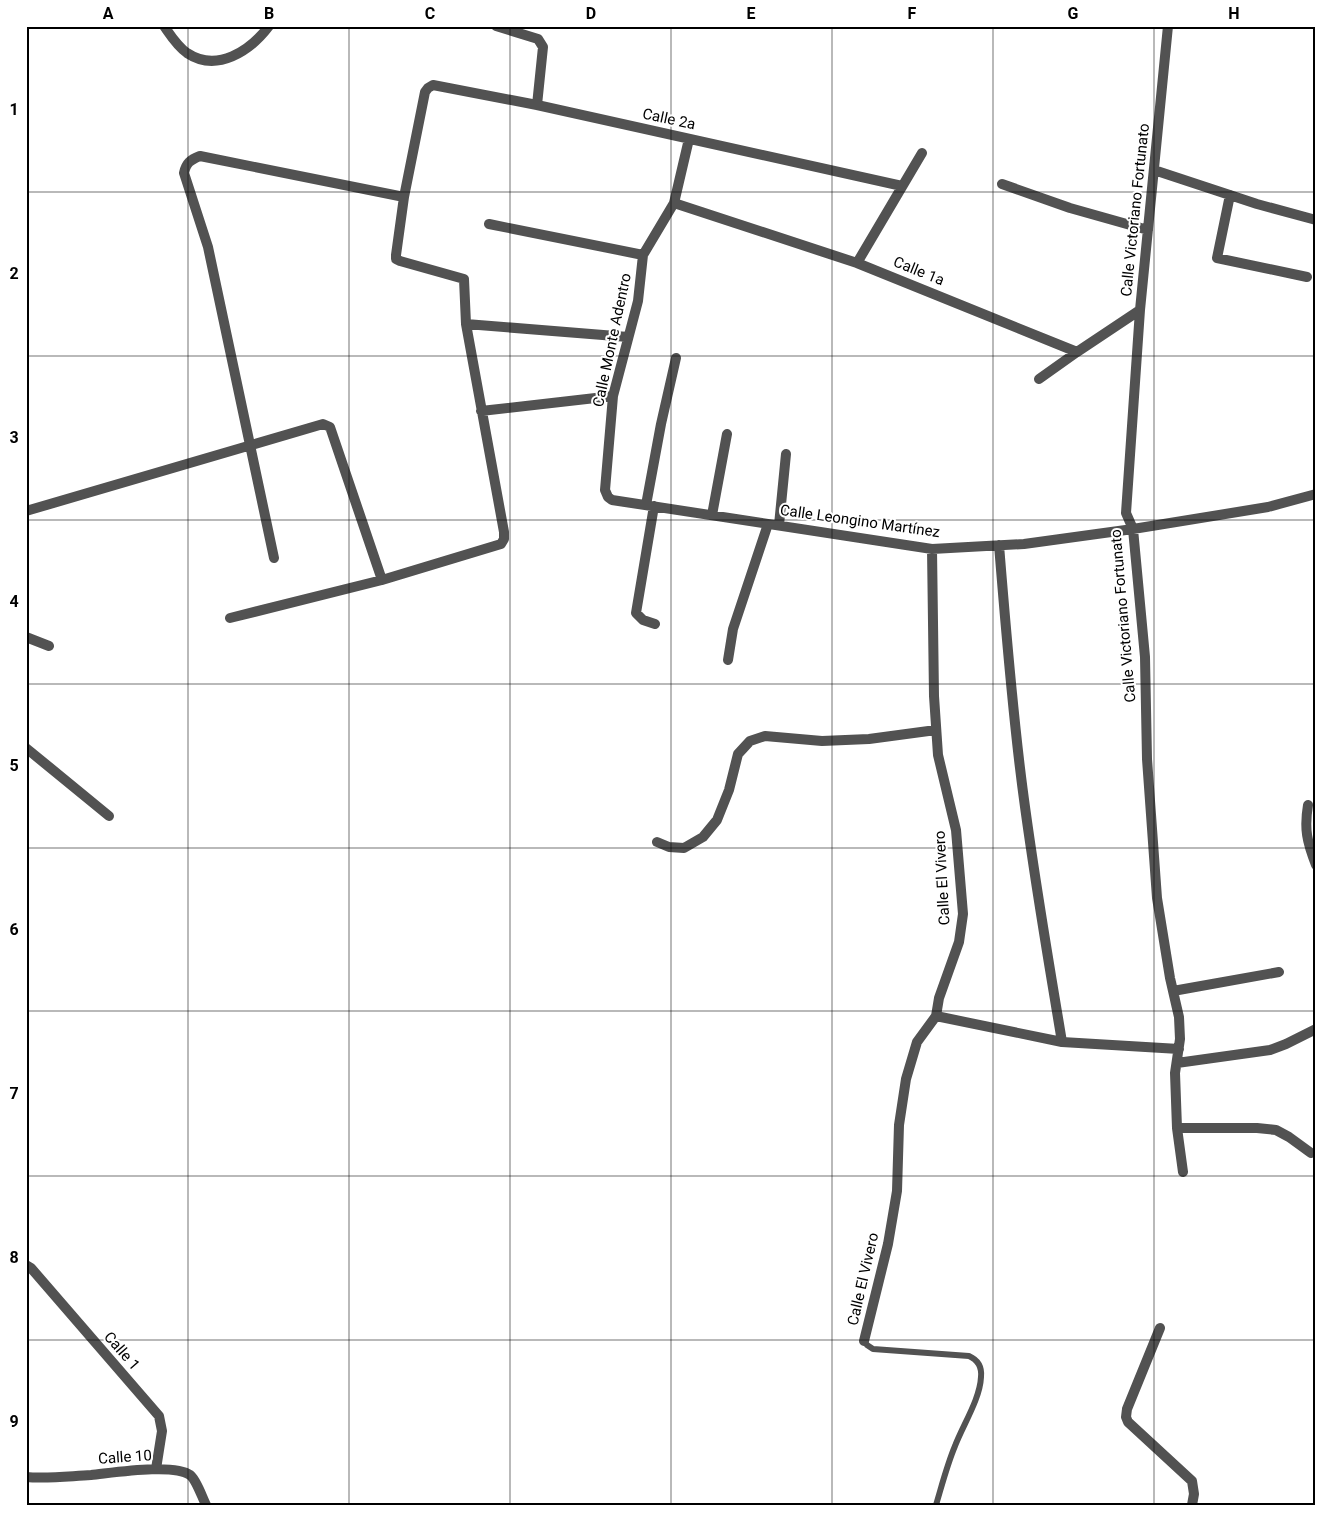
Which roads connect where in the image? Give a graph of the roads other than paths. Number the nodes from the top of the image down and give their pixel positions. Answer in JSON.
{"nodes":[{"id":1,"x":164,"y":26,"type":"edge"},
{"id":2,"x":269,"y":26,"type":"edge"},
{"id":3,"x":496,"y":26,"type":"edge"},
{"id":4,"x":1168,"y":26,"type":"edge"},
{"id":5,"x":538,"y":105,"type":"junction"},
{"id":6,"x":688,"y":139,"type":"junction"},
{"id":7,"x":922,"y":154,"type":"dead end"},
{"id":8,"x":1154,"y":170,"type":"junction"},
{"id":9,"x":1002,"y":184,"type":"dead end"},
{"id":10,"x":902,"y":186,"type":"junction"},
{"id":11,"x":1230,"y":195,"type":"junction"},
{"id":12,"x":404,"y":197,"type":"junction"},
{"id":13,"x":674,"y":203,"type":"junction"},
{"id":14,"x":1316,"y":220,"type":"edge"},
{"id":15,"x":489,"y":224,"type":"dead end"},
{"id":16,"x":1148,"y":230,"type":"junction"},
{"id":17,"x":643,"y":255,"type":"junction"},
{"id":18,"x":857,"y":262,"type":"junction"},
{"id":19,"x":1307,"y":277,"type":"dead end"},
{"id":20,"x":1140,"y":310,"type":"junction"},
{"id":21,"x":466,"y":324,"type":"junction"},
{"id":22,"x":628,"y":338,"type":"junction"},
{"id":23,"x":1077,"y":352,"type":"junction"},
{"id":24,"x":676,"y":358,"type":"dead end"},
{"id":25,"x":1039,"y":379,"type":"dead end"},
{"id":26,"x":613,"y":396,"type":"junction"},
{"id":27,"x":481,"y":411,"type":"junction"},
{"id":28,"x":727,"y":434,"type":"dead end"},
{"id":29,"x":250,"y":446,"type":"junction"},
{"id":30,"x":786,"y":454,"type":"dead end"},
{"id":31,"x":1316,"y":494,"type":"edge"},
{"id":32,"x":608,"y":497,"type":"joint"},
{"id":33,"x":650,"y":506,"type":"junction"},
{"id":34,"x":26,"y":512,"type":"edge"},
{"id":35,"x":712,"y":515,"type":"junction"},
{"id":36,"x":768,"y":524,"type":"junction"},
{"id":37,"x":779,"y":526,"type":"junction"},
{"id":38,"x":1133,"y":529,"type":"junction"},
{"id":39,"x":999,"y":545,"type":"junction"},
{"id":40,"x":932,"y":549,"type":"junction"},
{"id":41,"x":274,"y":558,"type":"dead end"},
{"id":42,"x":382,"y":580,"type":"junction"},
{"id":43,"x":230,"y":618,"type":"dead end"},
{"id":44,"x":655,"y":624,"type":"dead end"},
{"id":45,"x":26,"y":637,"type":"edge"},
{"id":46,"x":49,"y":646,"type":"dead end"},
{"id":47,"x":728,"y":660,"type":"dead end"},
{"id":48,"x":936,"y":730,"type":"junction"},
{"id":49,"x":26,"y":748,"type":"edge"},
{"id":50,"x":1308,"y":805,"type":"dead end"},
{"id":51,"x":110,"y":816,"type":"dead end"},
{"id":52,"x":656,"y":842,"type":"dead end"},
{"id":53,"x":1316,"y":865,"type":"edge"},
{"id":54,"x":1279,"y":972,"type":"dead end"},
{"id":55,"x":1173,"y":991,"type":"junction"},
{"id":56,"x":936,"y":1016,"type":"junction"},
{"id":57,"x":1316,"y":1030,"type":"edge"},
{"id":58,"x":1062,"y":1042,"type":"junction"},
{"id":59,"x":1179,"y":1049,"type":"junction"},
{"id":60,"x":1177,"y":1064,"type":"junction"},
{"id":61,"x":1177,"y":1128,"type":"junction"},
{"id":62,"x":1311,"y":1153,"type":"dead end"},
{"id":63,"x":1183,"y":1172,"type":"dead end"},
{"id":64,"x":26,"y":1265,"type":"edge"},
{"id":65,"x":1160,"y":1328,"type":"dead end"},
{"id":66,"x":864,"y":1341,"type":"joint"},
{"id":67,"x":156,"y":1469,"type":"junction"},
{"id":68,"x":26,"y":1477,"type":"edge"},
{"id":69,"x":206,"y":1505,"type":"edge"},
{"id":70,"x":936,"y":1505,"type":"edge"},
{"id":71,"x":1192,"y":1505,"type":"edge"}],
"edges":[{"from":1,"to":2,"type":"street"},
{"from":3,"to":5,"type":"street"},
{"from":4,"to":8,"type":"street","name":"Calle Victoriano Fortunato"},
{"from":5,"to":6,"type":"street","name":"Calle 2a"},
{"from":5,"to":12,"type":"street","name":"Calle 2a"},
{"from":6,"to":10,"type":"street","name":"Calle 2a"},
{"from":6,"to":13,"type":"street","name":"Calle Monte Adentro"},
{"from":7,"to":10,"type":"street"},
{"from":8,"to":11,"type":"street"},
{"from":8,"to":16,"type":"street","name":"Calle Victoriano Fortunato"},
{"from":9,"to":16,"type":"street"},
{"from":10,"to":18,"type":"street"},
{"from":11,"to":14,"type":"street"},
{"from":11,"to":19,"type":"street"},
{"from":12,"to":21,"type":"street"},
{"from":12,"to":29,"type":"street"},
{"from":13,"to":17,"type":"street","name":"Calle Monte Adentro"},
{"from":13,"to":18,"type":"street","name":"Calle 1a"},
{"from":15,"to":17,"type":"street"},
{"from":16,"to":20,"type":"street","name":"Calle Victoriano Fortunato"},
{"from":17,"to":22,"type":"street","name":"Calle Monte Adentro"},
{"from":18,"to":23,"type":"street","name":"Calle 1a"},
{"from":20,"to":23,"type":"street"},
{"from":20,"to":38,"type":"street","name":"Calle Victoriano Fortunato"},
{"from":21,"to":22,"type":"street"},
{"from":21,"to":27,"type":"street"},
{"from":22,"to":26,"type":"street","name":"Calle Monte Adentro"},
{"from":23,"to":25,"type":"street"},
{"from":24,"to":33,"type":"street"},
{"from":26,"to":27,"type":"street"},
{"from":26,"to":32,"type":"street","name":"Calle Monte Adentro"},
{"from":27,"to":42,"type":"street"},
{"from":28,"to":35,"type":"street"},
{"from":29,"to":34,"type":"street"},
{"from":29,"to":41,"type":"street"},
{"from":29,"to":42,"type":"street"},
{"from":30,"to":37,"type":"street"},
{"from":31,"to":38,"type":"street","name":"Calle Leongino Martínez"},
{"from":32,"to":33,"type":"street","name":"Calle Leongino Martínez"},
{"from":33,"to":35,"type":"street","name":"Calle Leongino Martínez"},
{"from":33,"to":44,"type":"street"},
{"from":35,"to":36,"type":"street","name":"Calle Leongino Martínez"},
{"from":36,"to":37,"type":"street","name":"Calle Leongino Martínez"},
{"from":36,"to":47,"type":"street"},
{"from":37,"to":40,"type":"street","name":"Calle Leongino Martínez"},
{"from":38,"to":39,"type":"street","name":"Calle Leongino Martínez"},
{"from":38,"to":55,"type":"street","name":"Calle Victoriano Fortunato"},
{"from":39,"to":40,"type":"street","name":"Calle Leongino Martínez"},
{"from":39,"to":58,"type":"street"},
{"from":40,"to":48,"type":"street","name":"Calle El Vivero"},
{"from":42,"to":43,"type":"street"},
{"from":45,"to":46,"type":"street"},
{"from":48,"to":52,"type":"street"},
{"from":48,"to":56,"type":"street","name":"Calle El Vivero"},
{"from":49,"to":51,"type":"street"},
{"from":50,"to":53,"type":"street"},
{"from":54,"to":55,"type":"street"},
{"from":55,"to":59,"type":"street","name":"Calle Victoriano Fortunato"},
{"from":56,"to":58,"type":"street"},
{"from":56,"to":66,"type":"street","name":"Calle El Vivero"},
{"from":57,"to":60,"type":"street"},
{"from":58,"to":59,"type":"street"},
{"from":59,"to":60,"type":"street","name":"Calle Victoriano Fortunato"},
{"from":60,"to":61,"type":"street","name":"Calle Victoriano Fortunato"},
{"from":61,"to":62,"type":"street"},
{"from":61,"to":63,"type":"street","name":"Calle Victoriano Fortunato"},
{"from":64,"to":67,"type":"street","name":"Calle 1"},
{"from":65,"to":71,"type":"street"},
{"from":66,"to":70,"type":"lane"},
{"from":67,"to":68,"type":"street","name":"Calle 10"},
{"from":67,"to":69,"type":"street","name":"Calle 10"}]}
